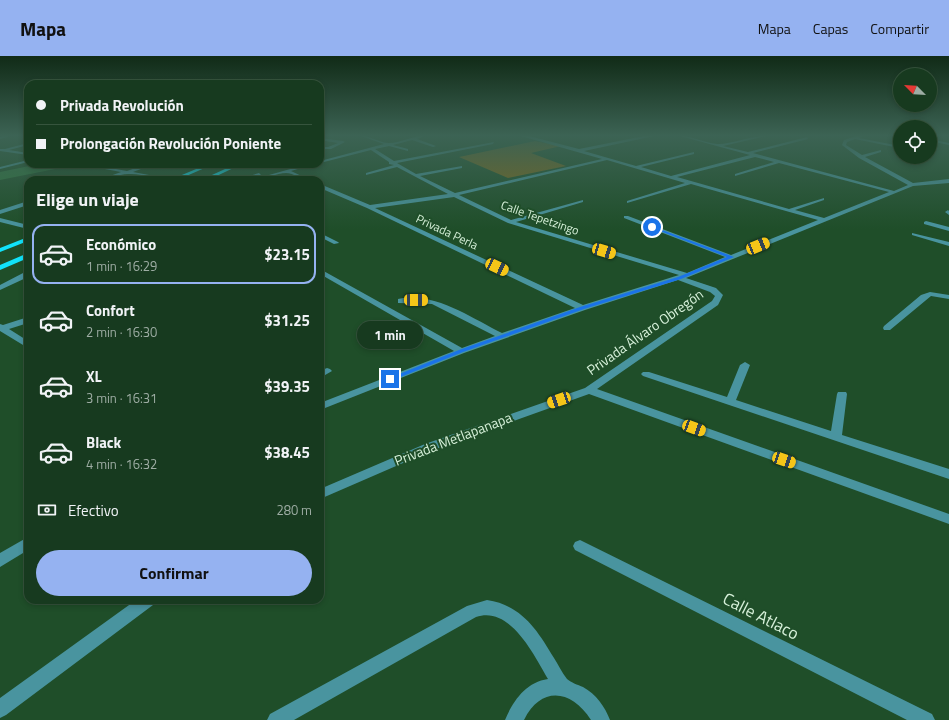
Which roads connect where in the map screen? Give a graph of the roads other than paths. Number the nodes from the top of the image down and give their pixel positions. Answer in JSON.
{"nodes":[{"id":1,"x":386,"y":167,"type":"edge"},
{"id":2,"x":399,"y":167,"type":"edge"},
{"id":3,"x":460,"y":167,"type":"dead end"},
{"id":4,"x":572,"y":167,"type":"edge"},
{"id":5,"x":635,"y":167,"type":"edge"},
{"id":6,"x":709,"y":167,"type":"edge"},
{"id":7,"x":762,"y":167,"type":"edge"},
{"id":8,"x":797,"y":167,"type":"edge"},
{"id":9,"x":879,"y":167,"type":"edge"},
{"id":10,"x":104,"y":168,"type":"edge"},
{"id":11,"x":140,"y":168,"type":"edge"},
{"id":12,"x":202,"y":168,"type":"edge"},
{"id":13,"x":231,"y":168,"type":"edge"},
{"id":14,"x":279,"y":168,"type":"edge"},
{"id":15,"x":298,"y":168,"type":"edge"},
{"id":16,"x":286,"y":171,"type":"junction"},
{"id":17,"x":128,"y":172,"type":"junction"},
{"id":18,"x":368,"y":174,"type":"dead end"},
{"id":19,"x":737,"y":175,"type":"dead end"},
{"id":20,"x":115,"y":176,"type":"edge"},
{"id":21,"x":150,"y":176,"type":"edge"},
{"id":22,"x":183,"y":176,"type":"edge"},
{"id":23,"x":213,"y":176,"type":"edge"},
{"id":24,"x":252,"y":176,"type":"edge"},
{"id":25,"x":268,"y":176,"type":"edge"},
{"id":26,"x":298,"y":176,"type":"edge"},
{"id":27,"x":416,"y":176,"type":"junction"},
{"id":28,"x":672,"y":177,"type":"junction"},
{"id":29,"x":949,"y":181,"type":"edge"},
{"id":30,"x":691,"y":182,"type":"junction"},
{"id":31,"x":912,"y":185,"type":"junction"},
{"id":32,"x":324,"y":188,"type":"edge"},
{"id":33,"x":893,"y":192,"type":"junction"},
{"id":34,"x":454,"y":195,"type":"junction"},
{"id":35,"x":822,"y":199,"type":"dead end"},
{"id":36,"x":581,"y":200,"type":"dead end"},
{"id":37,"x":629,"y":202,"type":"dead end"},
{"id":38,"x":24,"y":204,"type":"edge"},
{"id":39,"x":369,"y":207,"type":"junction"},
{"id":40,"x":791,"y":210,"type":"junction"},
{"id":41,"x":0,"y":212,"type":"edge"},
{"id":42,"x":626,"y":218,"type":"dead end"},
{"id":43,"x":0,"y":220,"type":"edge"},
{"id":44,"x":823,"y":220,"type":"junction"},
{"id":45,"x":510,"y":222,"type":"junction"},
{"id":46,"x":926,"y":223,"type":"dead end"},
{"id":47,"x":24,"y":226,"type":"edge"},
{"id":48,"x":949,"y":229,"type":"edge"},
{"id":49,"x":914,"y":234,"type":"dead end"},
{"id":50,"x":324,"y":237,"type":"edge"},
{"id":51,"x":24,"y":241,"type":"edge"},
{"id":52,"x":336,"y":243,"type":"dead end"},
{"id":53,"x":949,"y":244,"type":"edge"},
{"id":54,"x":0,"y":250,"type":"edge"},
{"id":55,"x":24,"y":257,"type":"edge"},
{"id":56,"x":731,"y":257,"type":"junction"},
{"id":57,"x":0,"y":268,"type":"edge"},
{"id":58,"x":324,"y":274,"type":"edge"},
{"id":59,"x":24,"y":276,"type":"edge"},
{"id":60,"x":684,"y":277,"type":"junction"},
{"id":61,"x":0,"y":288,"type":"edge"},
{"id":62,"x":949,"y":297,"type":"edge"},
{"id":63,"x":401,"y":302,"type":"dead end"},
{"id":64,"x":582,"y":308,"type":"junction"},
{"id":65,"x":24,"y":321,"type":"edge"},
{"id":66,"x":1,"y":327,"type":"edge"},
{"id":67,"x":887,"y":328,"type":"dead end"},
{"id":68,"x":504,"y":337,"type":"junction"},
{"id":69,"x":24,"y":342,"type":"edge"},
{"id":70,"x":461,"y":351,"type":"junction"},
{"id":71,"x":745,"y":365,"type":"dead end"},
{"id":72,"x":646,"y":374,"type":"dead end"},
{"id":73,"x":589,"y":390,"type":"junction"},
{"id":74,"x":842,"y":394,"type":"dead end"},
{"id":75,"x":730,"y":402,"type":"junction"},
{"id":76,"x":324,"y":405,"type":"edge"},
{"id":77,"x":836,"y":437,"type":"junction"},
{"id":78,"x":949,"y":474,"type":"edge"},
{"id":79,"x":324,"y":492,"type":"edge"},
{"id":80,"x":949,"y":519,"type":"edge"},
{"id":81,"x":24,"y":546,"type":"edge"},
{"id":82,"x":580,"y":546,"type":"dead end"},
{"id":83,"x":0,"y":561,"type":"edge"},
{"id":84,"x":143,"y":604,"type":"edge"},
{"id":85,"x":562,"y":687,"type":"junction"},
{"id":86,"x":0,"y":709,"type":"edge"},
{"id":87,"x":276,"y":720,"type":"edge"},
{"id":88,"x":514,"y":720,"type":"edge"},
{"id":89,"x":601,"y":720,"type":"edge"},
{"id":90,"x":926,"y":720,"type":"edge"}],
"edges":[{"from":1,"to":18,"type":"street"},
{"from":2,"to":27,"type":"street","name":"Calle Tepetzingo"},
{"from":3,"to":27,"type":"street"},
{"from":4,"to":34,"type":"street"},
{"from":5,"to":28,"type":"street"},
{"from":6,"to":28,"type":"street"},
{"from":7,"to":19,"type":"street"},
{"from":8,"to":33,"type":"street"},
{"from":9,"to":31,"type":"street"},
{"from":10,"to":17,"type":"street"},
{"from":11,"to":17,"type":"street"},
{"from":12,"to":22,"type":"main road"},
{"from":13,"to":23,"type":"main road"},
{"from":14,"to":24,"type":"street"},
{"from":15,"to":16,"type":"street"},
{"from":16,"to":25,"type":"street"},
{"from":16,"to":26,"type":"street"},
{"from":17,"to":20,"type":"street"},
{"from":17,"to":21,"type":"street"},
{"from":27,"to":34,"type":"street","name":"Calle Tepetzingo"},
{"from":28,"to":30,"type":"street"},
{"from":29,"to":31,"type":"street"},
{"from":30,"to":37,"type":"street"},
{"from":30,"to":40,"type":"street"},
{"from":31,"to":33,"type":"street"},
{"from":32,"to":39,"type":"street","name":"Privada Perla"},
{"from":33,"to":44,"type":"street"},
{"from":34,"to":39,"type":"street"},
{"from":34,"to":45,"type":"street","name":"Calle Tepetzingo"},
{"from":35,"to":40,"type":"street"},
{"from":36,"to":45,"type":"street"},
{"from":38,"to":41,"type":"street"},
{"from":39,"to":64,"type":"street","name":"Privada Perla"},
{"from":40,"to":44,"type":"street"},
{"from":42,"to":56,"type":"street"},
{"from":43,"to":47,"type":"street"},
{"from":44,"to":56,"type":"street"},
{"from":45,"to":60,"type":"street","name":"Calle Tepetzingo"},
{"from":46,"to":48,"type":"street"},
{"from":49,"to":53,"type":"street"},
{"from":50,"to":52,"type":"street"},
{"from":51,"to":54,"type":"main road"},
{"from":55,"to":57,"type":"main road"},
{"from":56,"to":60,"type":"street"},
{"from":58,"to":70,"type":"street"},
{"from":59,"to":61,"type":"street"},
{"from":60,"to":64,"type":"street"},
{"from":60,"to":73,"type":"street","name":"Privada Álvaro Obregón"},
{"from":62,"to":67,"type":"street"},
{"from":63,"to":68,"type":"street"},
{"from":64,"to":68,"type":"street"},
{"from":65,"to":66,"type":"street"},
{"from":66,"to":69,"type":"street"},
{"from":68,"to":70,"type":"street"},
{"from":70,"to":76,"type":"street"},
{"from":71,"to":75,"type":"street"},
{"from":72,"to":75,"type":"street"},
{"from":73,"to":79,"type":"street","name":"Privada Metlapanapa"},
{"from":73,"to":80,"type":"street","name":"Privada Álvaro Obregón"},
{"from":74,"to":77,"type":"street"},
{"from":75,"to":77,"type":"street"},
{"from":77,"to":78,"type":"street"},
{"from":81,"to":83,"type":"street"},
{"from":82,"to":90,"type":"street","name":"Calle Atlaco"},
{"from":84,"to":86,"type":"street"},
{"from":85,"to":87,"type":"street"},
{"from":85,"to":88,"type":"street"},
{"from":85,"to":89,"type":"street"}]}
